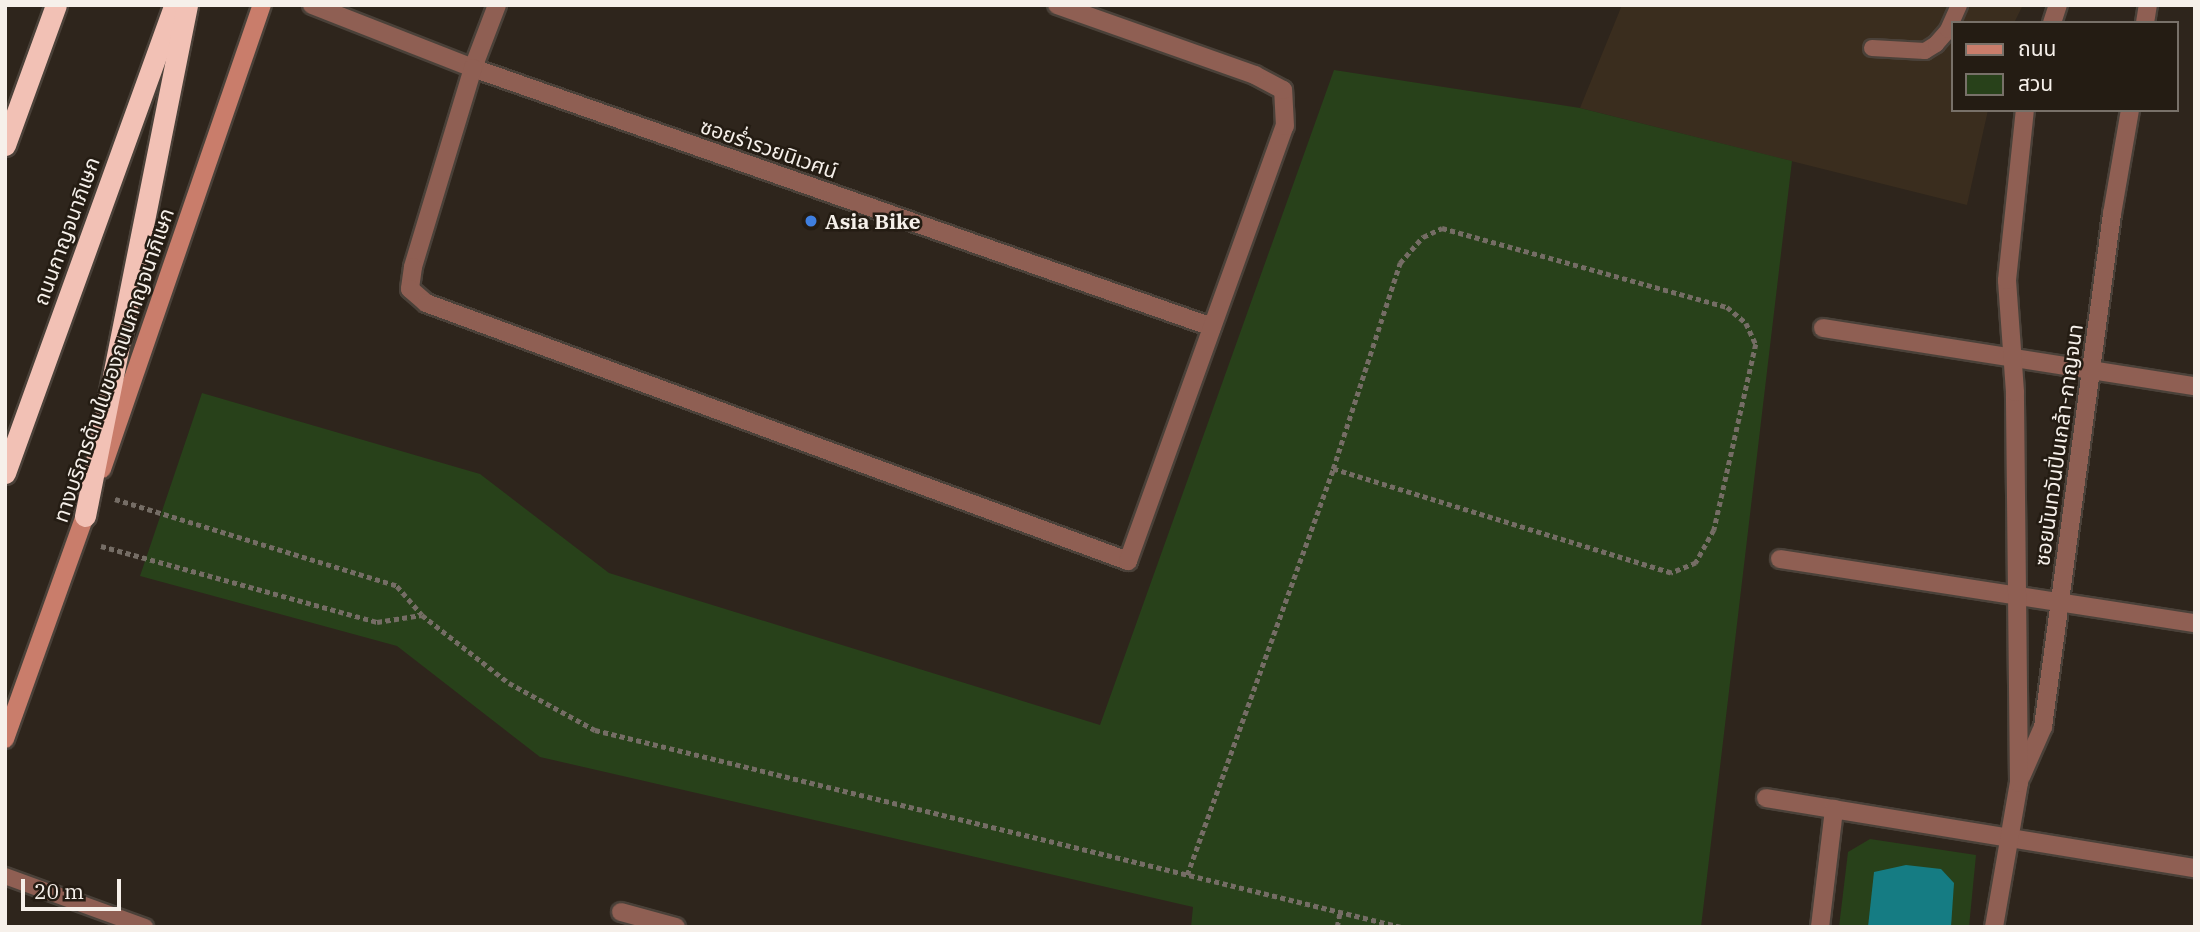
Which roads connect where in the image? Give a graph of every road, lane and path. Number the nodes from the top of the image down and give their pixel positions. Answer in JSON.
{"nodes":[{"id":1,"x":56,"y":5,"type":"edge"},
{"id":2,"x":174,"y":5,"type":"edge"},
{"id":3,"x":187,"y":5,"type":"edge"},
{"id":4,"x":262,"y":5,"type":"edge"},
{"id":5,"x":312,"y":5,"type":"edge"},
{"id":6,"x":497,"y":5,"type":"edge"},
{"id":7,"x":1057,"y":5,"type":"edge"},
{"id":8,"x":1959,"y":5,"type":"edge"},
{"id":9,"x":1872,"y":48,"type":"dead end"},
{"id":10,"x":473,"y":68,"type":"junction"},
{"id":11,"x":2025,"y":112,"type":"edge"},
{"id":12,"x":2130,"y":112,"type":"edge"},
{"id":13,"x":5,"y":145,"type":"edge"},
{"id":14,"x":1212,"y":327,"type":"junction"},
{"id":15,"x":1823,"y":328,"type":"dead end"},
{"id":16,"x":2013,"y":358,"type":"junction"},
{"id":17,"x":2091,"y":370,"type":"junction"},
{"id":18,"x":2195,"y":387,"type":"edge"},
{"id":19,"x":1333,"y":469,"type":"junction"},
{"id":20,"x":5,"y":473,"type":"edge"},
{"id":21,"x":94,"y":493,"type":"junction"},
{"id":22,"x":85,"y":516,"type":"junction"},
{"id":23,"x":77,"y":540,"type":"junction"},
{"id":24,"x":1780,"y":559,"type":"dead end"},
{"id":25,"x":2017,"y":596,"type":"junction"},
{"id":26,"x":2059,"y":602,"type":"junction"},
{"id":27,"x":422,"y":615,"type":"junction"},
{"id":28,"x":2195,"y":623,"type":"edge"},
{"id":29,"x":5,"y":739,"type":"edge"},
{"id":30,"x":2019,"y":783,"type":"junction"},
{"id":31,"x":1766,"y":798,"type":"dead end"},
{"id":32,"x":1834,"y":810,"type":"junction"},
{"id":33,"x":2009,"y":838,"type":"junction"},
{"id":34,"x":2195,"y":868,"type":"edge"},
{"id":35,"x":1187,"y":875,"type":"junction"},
{"id":36,"x":5,"y":876,"type":"edge"},
{"id":37,"x":621,"y":912,"type":"dead end"},
{"id":38,"x":1340,"y":912,"type":"junction"},
{"id":39,"x":145,"y":927,"type":"edge"},
{"id":40,"x":676,"y":927,"type":"edge"},
{"id":41,"x":1337,"y":927,"type":"edge"},
{"id":42,"x":1401,"y":927,"type":"edge"},
{"id":43,"x":1820,"y":927,"type":"edge"},
{"id":44,"x":1994,"y":927,"type":"edge"}],
"edges":[{"from":1,"to":13,"type":"highway"},
{"from":2,"to":20,"type":"highway","name":"ถนนกาญจนาภิเษก"},
{"from":3,"to":22,"type":"highway"},
{"from":4,"to":21,"type":"main road","name":"ทางบริการด้านในของถนนกาญจนาภิเษก"},
{"from":5,"to":10,"type":"street","name":"ซอยร่ำรวยนิเวศน์"},
{"from":6,"to":10,"type":"street"},
{"from":7,"to":14,"type":"street"},
{"from":8,"to":9,"type":"lane"},
{"from":10,"to":14,"type":"street","name":"ซอยร่ำรวยนิเวศน์"},
{"from":10,"to":14,"type":"street"},
{"from":11,"to":16,"type":"street","name":"ซอยนันทวันปิ่นเกล้า-กาญจนา"},
{"from":12,"to":17,"type":"street","name":"ซอยนันทวันปิ่นเกล้า-กาญจนา"},
{"from":15,"to":16,"type":"street"},
{"from":16,"to":17,"type":"street"},
{"from":16,"to":25,"type":"street","name":"ซอยนันทวันปิ่นเกล้า-กาญจนา"},
{"from":17,"to":18,"type":"street"},
{"from":17,"to":26,"type":"street","name":"ซอยนันทวันปิ่นเกล้า-กาญจนา"},
{"from":19,"to":19,"type":"path"},
{"from":19,"to":35,"type":"path"},
{"from":21,"to":22,"type":"main road","name":"ทางบริการด้านในของถนนกาญจนาภิเษก"},
{"from":21,"to":27,"type":"path"},
{"from":22,"to":23,"type":"main road","name":"ทางบริการด้านในของถนนกาญจนาภิเษก"},
{"from":23,"to":27,"type":"path"},
{"from":23,"to":29,"type":"main road","name":"ทางบริการด้านในของถนนกาญจนาภิเษก"},
{"from":24,"to":25,"type":"street"},
{"from":25,"to":26,"type":"street"},
{"from":25,"to":30,"type":"street","name":"ซอยนันทวันปิ่นเกล้า-กาญจนา"},
{"from":26,"to":28,"type":"street"},
{"from":26,"to":30,"type":"street","name":"ซอยนันทวันปิ่นเกล้า-กาญจนา"},
{"from":27,"to":35,"type":"path"},
{"from":30,"to":33,"type":"street","name":"ซอยนันทวันปิ่นเกล้า-กาญจนา"},
{"from":31,"to":32,"type":"street"},
{"from":32,"to":33,"type":"street"},
{"from":32,"to":43,"type":"street"},
{"from":33,"to":34,"type":"street"},
{"from":33,"to":44,"type":"street","name":"ซอยนันทวันปิ่นเกล้า-กาญจนา"},
{"from":35,"to":38,"type":"path"},
{"from":36,"to":39,"type":"lane"},
{"from":37,"to":40,"type":"street"},
{"from":38,"to":41,"type":"path"},
{"from":38,"to":42,"type":"path"}]}
